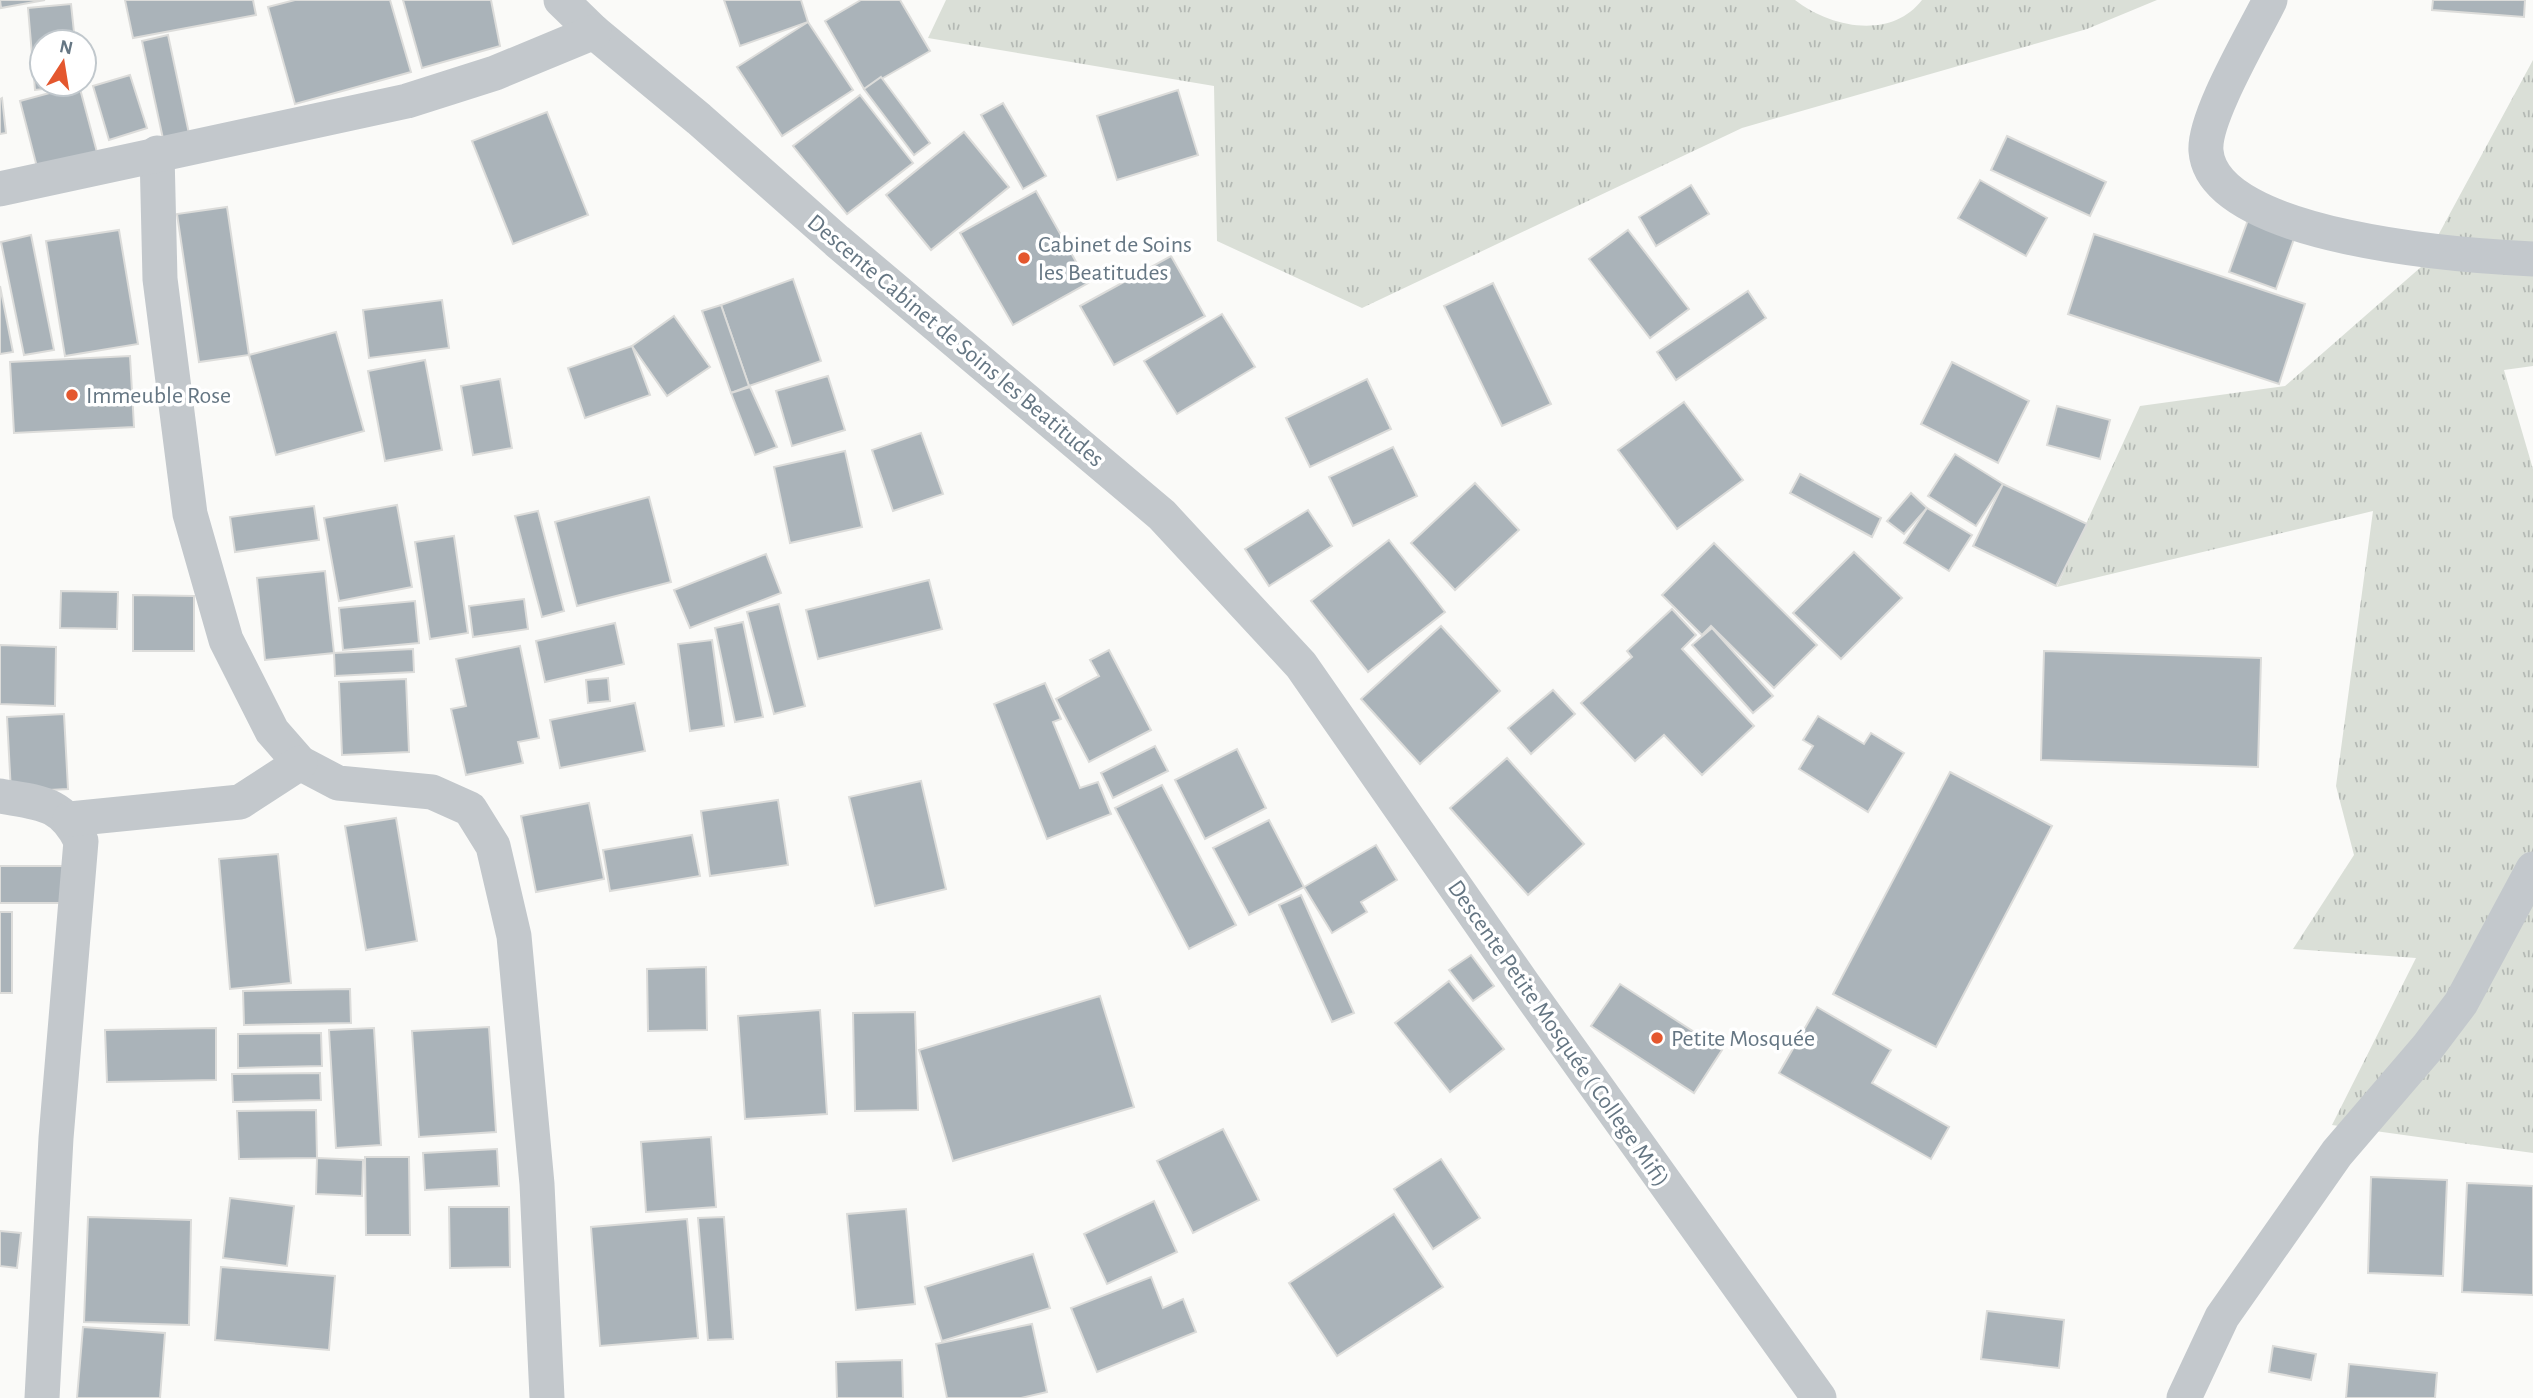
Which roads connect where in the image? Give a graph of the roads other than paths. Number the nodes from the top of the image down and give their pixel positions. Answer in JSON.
{"nodes":[{"id":1,"x":561,"y":0,"type":"edge"},
{"id":2,"x":2270,"y":0,"type":"edge"},
{"id":3,"x":594,"y":32,"type":"junction"},
{"id":4,"x":157,"y":153,"type":"junction"},
{"id":5,"x":0,"y":189,"type":"edge"},
{"id":6,"x":2533,"y":259,"type":"edge"},
{"id":7,"x":1301,"y":665,"type":"joint"},
{"id":8,"x":300,"y":763,"type":"junction"},
{"id":9,"x":0,"y":796,"type":"edge"},
{"id":10,"x":70,"y":819,"type":"junction"},
{"id":11,"x":2533,"y":869,"type":"edge"},
{"id":12,"x":42,"y":1398,"type":"edge"},
{"id":13,"x":547,"y":1398,"type":"edge"},
{"id":14,"x":1819,"y":1398,"type":"edge"},
{"id":15,"x":2184,"y":1398,"type":"edge"}],
"edges":[{"from":1,"to":3,"type":"street","name":"Descente Cabinet de Soins les Beatitudes"},
{"from":2,"to":6,"type":"street"},
{"from":3,"to":4,"type":"street"},
{"from":3,"to":7,"type":"street","name":"Descente Cabinet de Soins les Beatitudes"},
{"from":4,"to":5,"type":"street"},
{"from":4,"to":8,"type":"street"},
{"from":7,"to":14,"type":"street","name":"Descente Petite Mosquée ( College Mifi)"},
{"from":8,"to":10,"type":"street"},
{"from":8,"to":13,"type":"street"},
{"from":9,"to":10,"type":"street"},
{"from":10,"to":12,"type":"street"},
{"from":11,"to":15,"type":"street"}]}
